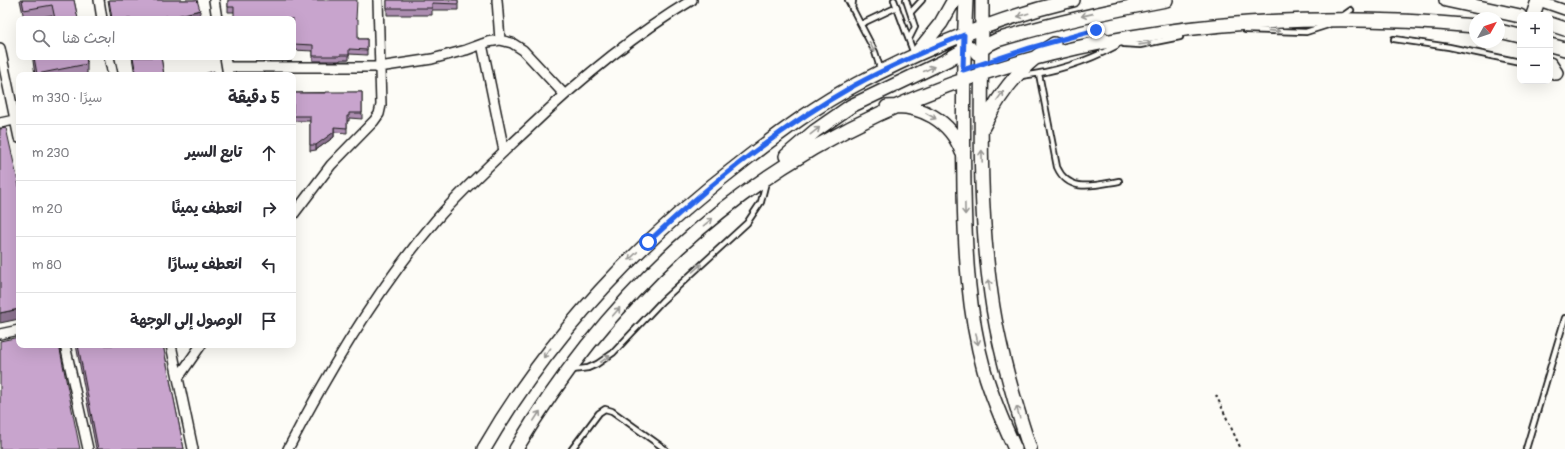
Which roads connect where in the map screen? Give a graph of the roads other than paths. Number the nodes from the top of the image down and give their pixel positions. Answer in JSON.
{"nodes":[{"id":1,"x":99,"y":0,"type":"edge"},
{"id":2,"x":214,"y":0,"type":"edge"},
{"id":3,"x":378,"y":0,"type":"edge"},
{"id":4,"x":497,"y":0,"type":"edge"},
{"id":5,"x":692,"y":0,"type":"edge"},
{"id":6,"x":848,"y":0,"type":"edge"},
{"id":7,"x":853,"y":0,"type":"edge"},
{"id":8,"x":894,"y":0,"type":"edge"},
{"id":9,"x":906,"y":0,"type":"edge"},
{"id":10,"x":916,"y":0,"type":"edge"},
{"id":11,"x":922,"y":0,"type":"edge"},
{"id":12,"x":954,"y":0,"type":"edge"},
{"id":13,"x":966,"y":0,"type":"edge"},
{"id":14,"x":982,"y":0,"type":"edge"},
{"id":15,"x":1038,"y":0,"type":"edge"},
{"id":16,"x":1073,"y":0,"type":"edge"},
{"id":17,"x":1166,"y":0,"type":"edge"},
{"id":18,"x":1446,"y":0,"type":"edge"},
{"id":19,"x":1537,"y":0,"type":"edge"},
{"id":20,"x":1060,"y":3,"type":"junction"},
{"id":21,"x":897,"y":6,"type":"junction"},
{"id":22,"x":916,"y":6,"type":"junction"},
{"id":23,"x":1322,"y":8,"type":"dead end"},
{"id":24,"x":852,"y":9,"type":"junction"},
{"id":25,"x":1350,"y":10,"type":"junction"},
{"id":26,"x":1565,"y":10,"type":"edge"},
{"id":27,"x":910,"y":12,"type":"junction"},
{"id":28,"x":1534,"y":12,"type":"edge"},
{"id":29,"x":1517,"y":15,"type":"edge"},
{"id":30,"x":102,"y":16,"type":"edge"},
{"id":31,"x":217,"y":16,"type":"edge"},
{"id":32,"x":861,"y":24,"type":"junction"},
{"id":33,"x":1469,"y":25,"type":"edge"},
{"id":34,"x":1553,"y":25,"type":"edge"},
{"id":35,"x":1112,"y":27,"type":"dead end"},
{"id":36,"x":982,"y":28,"type":"junction"},
{"id":37,"x":1565,"y":29,"type":"edge"},
{"id":38,"x":1090,"y":31,"type":"joint"},
{"id":39,"x":1505,"y":32,"type":"edge"},
{"id":40,"x":964,"y":35,"type":"junction"},
{"id":41,"x":1517,"y":35,"type":"edge"},
{"id":42,"x":909,"y":39,"type":"junction"},
{"id":43,"x":1394,"y":39,"type":"dead end"},
{"id":44,"x":500,"y":40,"type":"junction"},
{"id":45,"x":1121,"y":43,"type":"junction"},
{"id":46,"x":482,"y":44,"type":"junction"},
{"id":47,"x":1553,"y":46,"type":"edge"},
{"id":48,"x":0,"y":48,"type":"edge"},
{"id":49,"x":982,"y":48,"type":"junction"},
{"id":50,"x":1565,"y":49,"type":"edge"},
{"id":51,"x":964,"y":51,"type":"junction"},
{"id":52,"x":915,"y":56,"type":"junction"},
{"id":53,"x":110,"y":60,"type":"edge"},
{"id":54,"x":226,"y":60,"type":"edge"},
{"id":55,"x":1517,"y":61,"type":"edge"},
{"id":56,"x":981,"y":64,"type":"junction"},
{"id":57,"x":380,"y":67,"type":"junction"},
{"id":58,"x":963,"y":70,"type":"junction"},
{"id":59,"x":228,"y":71,"type":"edge"},
{"id":60,"x":112,"y":72,"type":"edge"},
{"id":61,"x":881,"y":72,"type":"junction"},
{"id":62,"x":1038,"y":74,"type":"junction"},
{"id":63,"x":1016,"y":77,"type":"junction"},
{"id":64,"x":564,"y":94,"type":"junction"},
{"id":65,"x":880,"y":108,"type":"junction"},
{"id":66,"x":16,"y":115,"type":"edge"},
{"id":67,"x":16,"y":119,"type":"edge"},
{"id":68,"x":0,"y":123,"type":"edge"},
{"id":69,"x":981,"y":130,"type":"junction"},
{"id":70,"x":504,"y":151,"type":"junction"},
{"id":71,"x":963,"y":156,"type":"junction"},
{"id":72,"x":767,"y":177,"type":"junction"},
{"id":73,"x":1119,"y":181,"type":"dead end"},
{"id":74,"x":296,"y":211,"type":"edge"},
{"id":75,"x":1565,"y":318,"type":"edge"},
{"id":76,"x":16,"y":331,"type":"edge"},
{"id":77,"x":0,"y":334,"type":"edge"},
{"id":78,"x":66,"y":348,"type":"edge"},
{"id":79,"x":172,"y":348,"type":"edge"},
{"id":80,"x":199,"y":348,"type":"edge"},
{"id":81,"x":569,"y":371,"type":"junction"},
{"id":82,"x":178,"y":378,"type":"junction"},
{"id":83,"x":88,"y":449,"type":"edge"},
{"id":84,"x":193,"y":449,"type":"edge"},
{"id":85,"x":288,"y":449,"type":"edge"},
{"id":86,"x":484,"y":449,"type":"edge"},
{"id":87,"x":516,"y":449,"type":"edge"},
{"id":88,"x":572,"y":449,"type":"edge"},
{"id":89,"x":665,"y":449,"type":"edge"},
{"id":90,"x":1015,"y":449,"type":"edge"},
{"id":91,"x":1030,"y":449,"type":"edge"},
{"id":92,"x":1526,"y":449,"type":"edge"}],
"edges":[{"from":1,"to":30,"type":"street"},
{"from":2,"to":31,"type":"street"},
{"from":3,"to":57,"type":"street"},
{"from":4,"to":44,"type":"street"},
{"from":5,"to":64,"type":"street"},
{"from":6,"to":24,"type":"lane"},
{"from":7,"to":24,"type":"lane"},
{"from":8,"to":21,"type":"lane"},
{"from":9,"to":27,"type":"lane"},
{"from":10,"to":22,"type":"lane"},
{"from":11,"to":22,"type":"lane"},
{"from":12,"to":52,"type":"street"},
{"from":13,"to":40,"type":"street"},
{"from":14,"to":36,"type":"street"},
{"from":15,"to":20,"type":"street"},
{"from":16,"to":20,"type":"street"},
{"from":17,"to":49,"type":"street","one_way":true},
{"from":18,"to":29,"type":"street"},
{"from":19,"to":26,"type":"street"},
{"from":19,"to":28,"type":"street"},
{"from":20,"to":36,"type":"street","one_way":true},
{"from":21,"to":32,"type":"lane"},
{"from":21,"to":42,"type":"lane"},
{"from":22,"to":27,"type":"lane"},
{"from":23,"to":25,"type":"street"},
{"from":24,"to":32,"type":"lane"},
{"from":25,"to":33,"type":"street"},
{"from":45,"to":25,"type":"lane","one_way":true},
{"from":27,"to":42,"type":"lane"},
{"from":32,"to":61,"type":"lane","one_way":true},
{"from":34,"to":37,"type":"street"},
{"from":35,"to":38,"type":"street"},
{"from":36,"to":40,"type":"street"},
{"from":36,"to":49,"type":"street"},
{"from":36,"to":51,"type":"street"},
{"from":38,"to":45,"type":"lane"},
{"from":39,"to":41,"type":"street"},
{"from":40,"to":51,"type":"street"},
{"from":40,"to":52,"type":"street"},
{"from":42,"to":52,"type":"lane"},
{"from":43,"to":55,"type":"lane"},
{"from":44,"to":46,"type":"street"},
{"from":44,"to":64,"type":"street"},
{"from":45,"to":62,"type":"lane"},
{"from":46,"to":57,"type":"street"},
{"from":46,"to":70,"type":"street"},
{"from":47,"to":50,"type":"street"},
{"from":48,"to":66,"type":"street"},
{"from":49,"to":56,"type":"street"},
{"from":49,"to":58,"type":"street"},
{"from":51,"to":58,"type":"street"},
{"from":72,"to":51,"type":"street","one_way":true},
{"from":52,"to":61,"type":"street"},
{"from":53,"to":60,"type":"street"},
{"from":54,"to":59,"type":"street"},
{"from":56,"to":58,"type":"street"},
{"from":56,"to":63,"type":"street"},
{"from":56,"to":69,"type":"street"},
{"from":57,"to":59,"type":"street"},
{"from":57,"to":74,"type":"street"},
{"from":58,"to":65,"type":"street"},
{"from":58,"to":71,"type":"street"},
{"from":61,"to":86,"type":"street","one_way":true},
{"from":62,"to":63,"type":"lane"},
{"from":62,"to":73,"type":"lane"},
{"from":69,"to":63,"type":"street","one_way":true},
{"from":64,"to":70,"type":"street"},
{"from":65,"to":71,"type":"street","one_way":true},
{"from":65,"to":72,"type":"street"},
{"from":67,"to":68,"type":"street"},
{"from":91,"to":69,"type":"street","one_way":true},
{"from":70,"to":85,"type":"street"},
{"from":71,"to":90,"type":"street","one_way":true},
{"from":81,"to":72,"type":"street","one_way":true},
{"from":81,"to":72,"type":"lane","one_way":true},
{"from":75,"to":92,"type":"lane"},
{"from":76,"to":77,"type":"street"},
{"from":78,"to":83,"type":"street"},
{"from":79,"to":82,"type":"street"},
{"from":80,"to":82,"type":"street"},
{"from":87,"to":81,"type":"street","one_way":true},
{"from":82,"to":84,"type":"street"},
{"from":88,"to":89,"type":"lane"}]}
